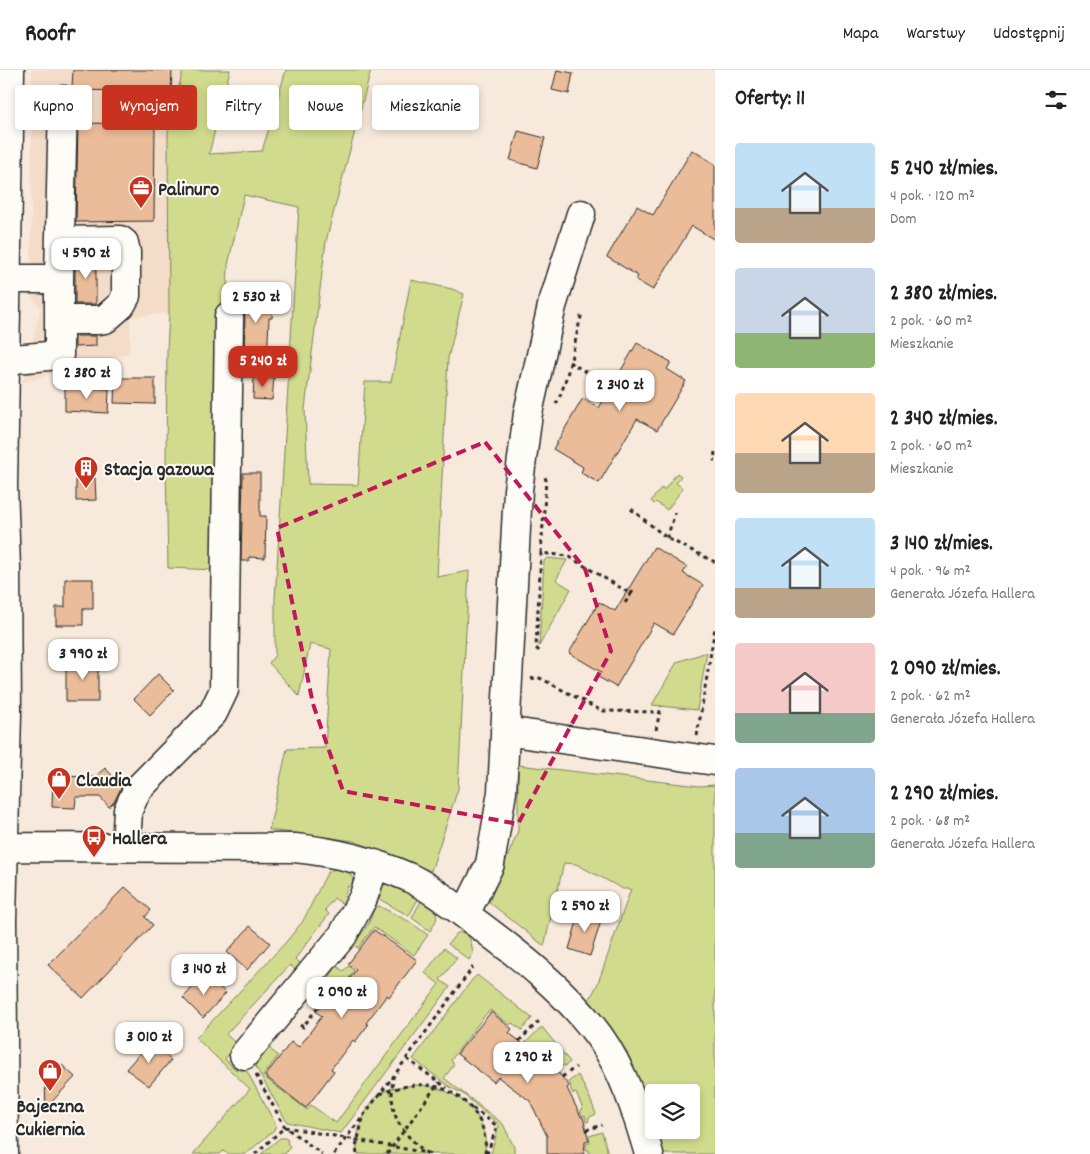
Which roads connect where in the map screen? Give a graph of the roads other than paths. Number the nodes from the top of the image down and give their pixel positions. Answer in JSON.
{"nodes":[{"id":1,"x":10,"y":70,"type":"edge"},
{"id":2,"x":62,"y":130,"type":"edge"},
{"id":3,"x":581,"y":214,"type":"dead end"},
{"id":4,"x":60,"y":241,"type":"junction"},
{"id":5,"x":5,"y":279,"type":"junction"},
{"id":6,"x":59,"y":279,"type":"junction"},
{"id":7,"x":229,"y":316,"type":"dead end"},
{"id":8,"x":59,"y":320,"type":"junction"},
{"id":9,"x":4,"y":360,"type":"junction"},
{"id":10,"x":1,"y":485,"type":"edge"},
{"id":11,"x":3,"y":568,"type":"edge"},
{"id":12,"x":505,"y":731,"type":"junction"},
{"id":13,"x":705,"y":752,"type":"edge"},
{"id":14,"x":126,"y":846,"type":"junction"},
{"id":15,"x":2,"y":847,"type":"edge"},
{"id":16,"x":375,"y":864,"type":"junction"},
{"id":17,"x":465,"y":914,"type":"junction"},
{"id":18,"x":244,"y":1055,"type":"road end"},
{"id":19,"x":4,"y":1154,"type":"edge"},
{"id":20,"x":649,"y":1154,"type":"edge"}],
"edges":[{"from":1,"to":5,"type":"street"},
{"from":2,"to":4,"type":"street"},
{"from":3,"to":12,"type":"street"},
{"from":4,"to":6,"type":"street"},
{"from":4,"to":8,"type":"street"},
{"from":5,"to":6,"type":"street"},
{"from":5,"to":9,"type":"street"},
{"from":6,"to":8,"type":"street"},
{"from":7,"to":14,"type":"street"},
{"from":8,"to":9,"type":"street"},
{"from":9,"to":10,"type":"street"},
{"from":10,"to":11,"type":"street"},
{"from":11,"to":15,"type":"street"},
{"from":12,"to":13,"type":"street"},
{"from":12,"to":17,"type":"street"},
{"from":14,"to":15,"type":"street"},
{"from":14,"to":16,"type":"street"},
{"from":15,"to":19,"type":"street"},
{"from":16,"to":17,"type":"street"},
{"from":16,"to":18,"type":"street"},
{"from":17,"to":20,"type":"street"}]}
